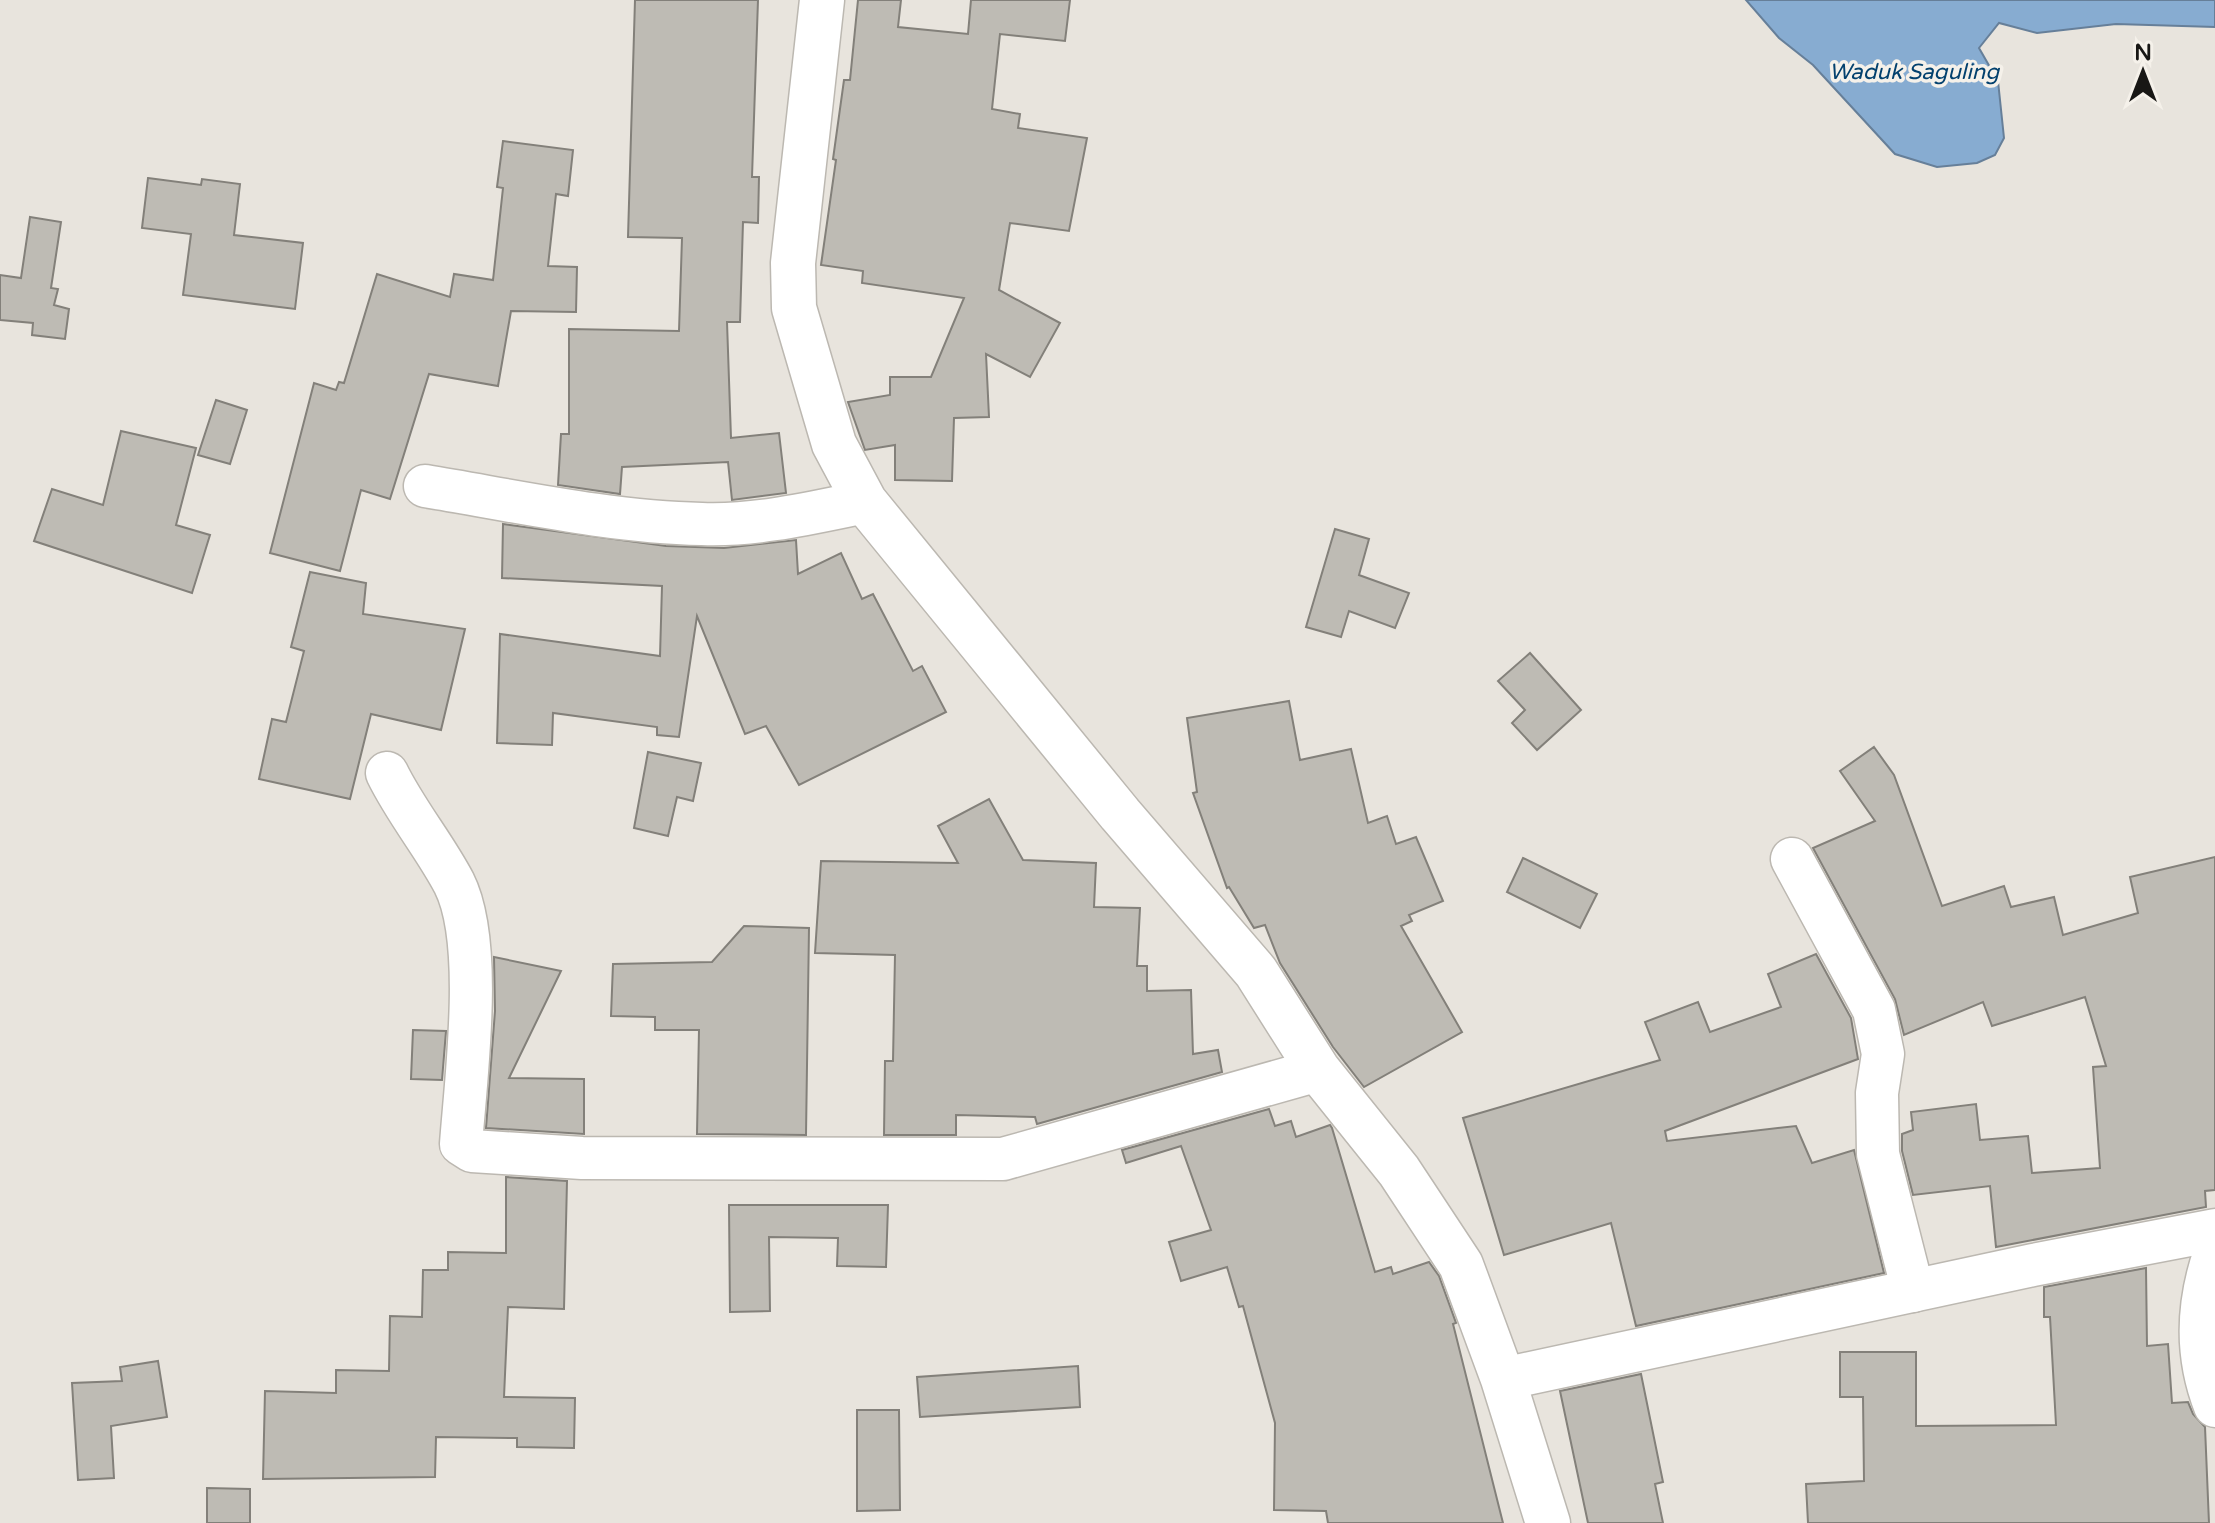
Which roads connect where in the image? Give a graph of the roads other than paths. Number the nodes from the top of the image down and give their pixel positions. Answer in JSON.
{"nodes":[{"id":1,"x":822,"y":0,"type":"edge"},
{"id":2,"x":425,"y":486,"type":"dead end"},
{"id":3,"x":865,"y":502,"type":"junction"},
{"id":4,"x":387,"y":773,"type":"dead end"},
{"id":5,"x":1792,"y":859,"type":"dead end"},
{"id":6,"x":1318,"y":1070,"type":"junction"},
{"id":7,"x":2215,"y":1230,"type":"edge"},
{"id":8,"x":2215,"y":1252,"type":"edge"},
{"id":9,"x":1913,"y":1291,"type":"junction"},
{"id":10,"x":1503,"y":1379,"type":"junction"},
{"id":11,"x":2215,"y":1406,"type":"edge"},
{"id":12,"x":1548,"y":1523,"type":"edge"}],
"edges":[{"from":1,"to":3,"type":"main road"},
{"from":2,"to":3,"type":"street"},
{"from":3,"to":6,"type":"main road"},
{"from":4,"to":6,"type":"street"},
{"from":5,"to":9,"type":"street"},
{"from":6,"to":10,"type":"main road"},
{"from":7,"to":9,"type":"street"},
{"from":8,"to":11,"type":"street"},
{"from":9,"to":10,"type":"street"},
{"from":10,"to":12,"type":"main road"}]}
